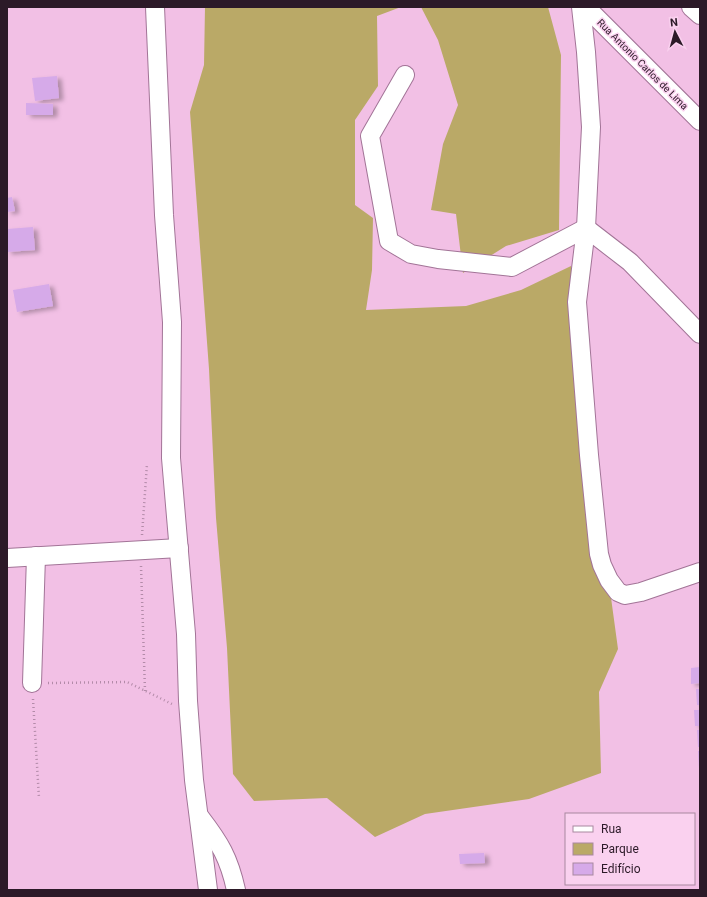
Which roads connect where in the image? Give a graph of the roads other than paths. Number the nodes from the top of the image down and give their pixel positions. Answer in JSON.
{"nodes":[{"id":1,"x":155,"y":7,"type":"edge"},
{"id":2,"x":581,"y":7,"type":"edge"},
{"id":3,"x":586,"y":7,"type":"edge"},
{"id":4,"x":691,"y":7,"type":"edge"},
{"id":5,"x":700,"y":14,"type":"edge"},
{"id":6,"x":405,"y":75,"type":"dead end"},
{"id":7,"x":700,"y":121,"type":"edge"},
{"id":8,"x":586,"y":228,"type":"junction"},
{"id":9,"x":700,"y":334,"type":"edge"},
{"id":10,"x":179,"y":548,"type":"junction"},
{"id":11,"x":36,"y":556,"type":"junction"},
{"id":12,"x":7,"y":558,"type":"edge"},
{"id":13,"x":700,"y":572,"type":"edge"},
{"id":14,"x":32,"y":683,"type":"road end"},
{"id":15,"x":199,"y":815,"type":"junction"},
{"id":16,"x":208,"y":890,"type":"edge"},
{"id":17,"x":236,"y":890,"type":"edge"}],
"edges":[{"from":1,"to":10,"type":"street"},
{"from":2,"to":8,"type":"street"},
{"from":3,"to":7,"type":"street","name":"Rua Antonio Carlos de Lima"},
{"from":4,"to":5,"type":"street"},
{"from":6,"to":8,"type":"street"},
{"from":8,"to":9,"type":"street"},
{"from":8,"to":13,"type":"street"},
{"from":10,"to":11,"type":"street"},
{"from":10,"to":15,"type":"street"},
{"from":11,"to":12,"type":"street"},
{"from":11,"to":14,"type":"street"},
{"from":15,"to":16,"type":"street"},
{"from":15,"to":17,"type":"street"}]}
